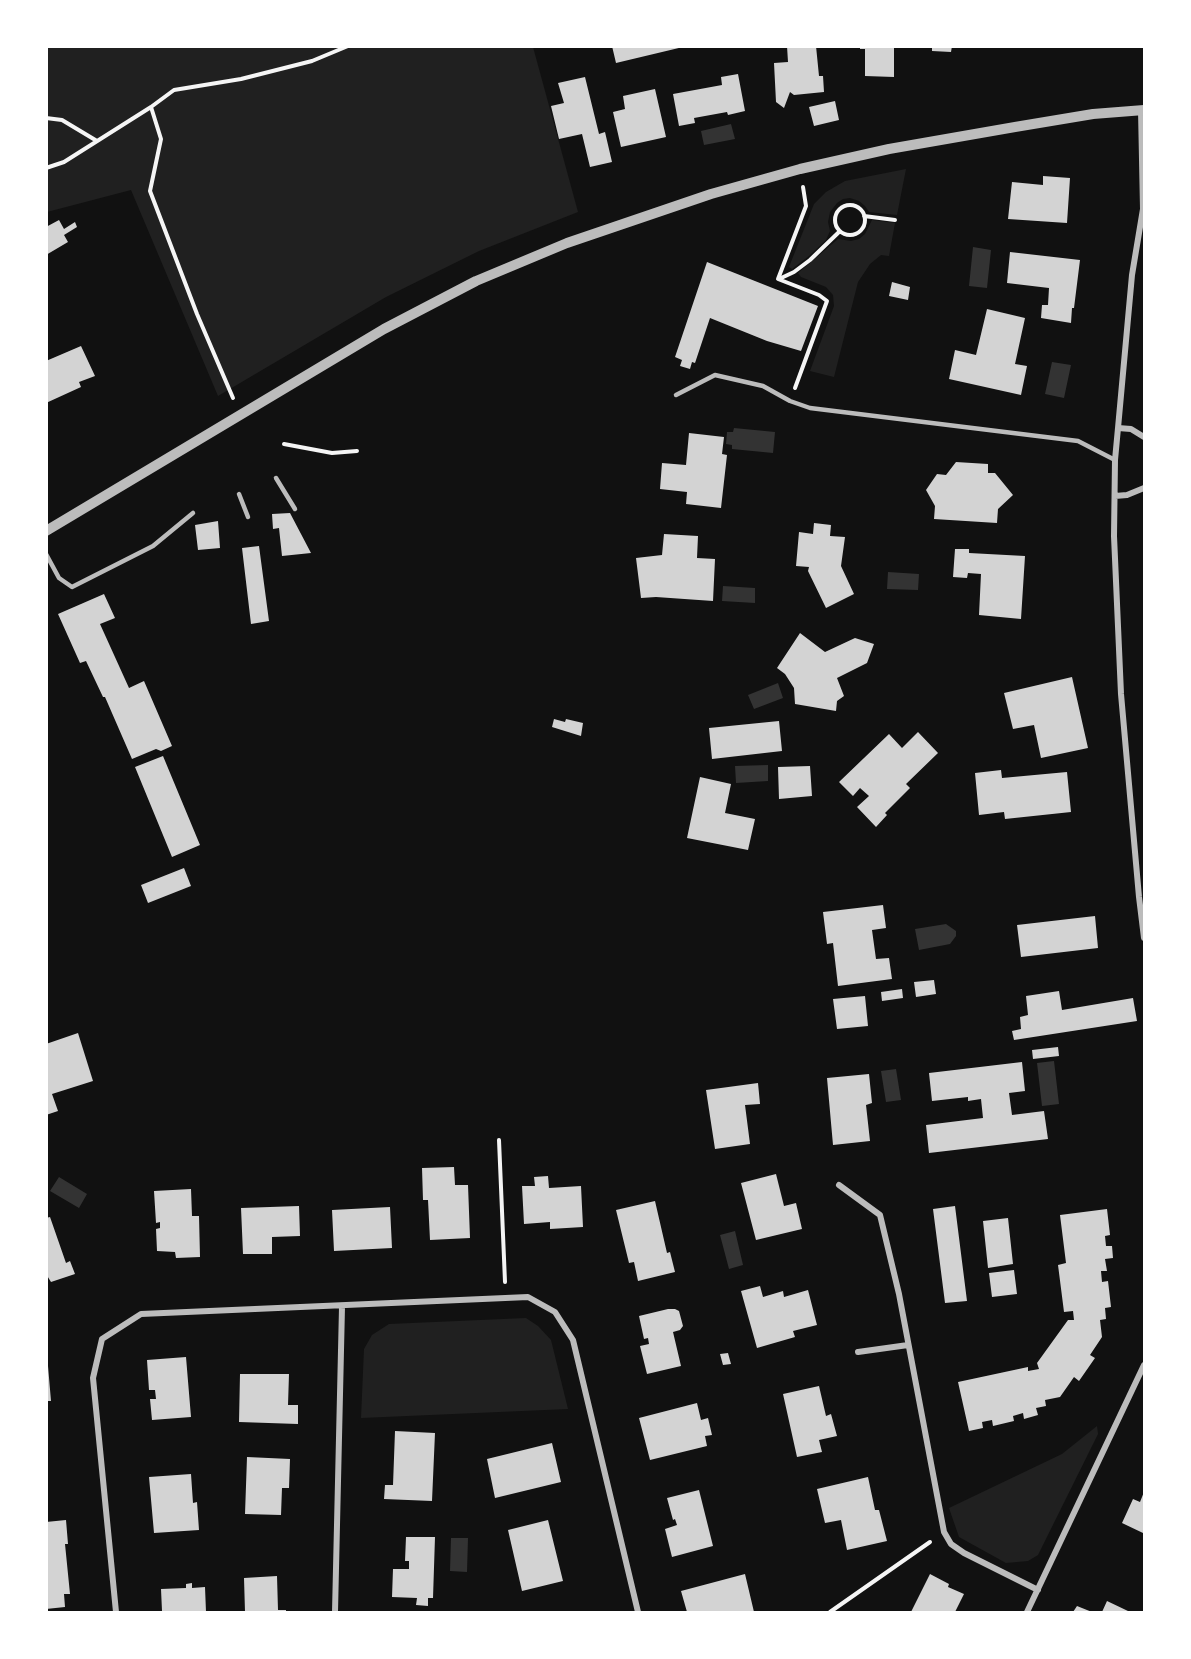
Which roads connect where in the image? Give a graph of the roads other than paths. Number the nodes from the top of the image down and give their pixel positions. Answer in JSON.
{"nodes":[{"id":1,"x":1143,"y":110,"type":"edge"},
{"id":2,"x":1144,"y":208,"type":"edge"},
{"id":3,"x":676,"y":395,"type":"dead end"},
{"id":4,"x":1118,"y":428,"type":"junction"},
{"id":5,"x":1144,"y":437,"type":"edge"},
{"id":6,"x":1115,"y":460,"type":"junction"},
{"id":7,"x":276,"y":478,"type":"dead end"},
{"id":8,"x":1144,"y":488,"type":"edge"},
{"id":9,"x":239,"y":494,"type":"dead end"},
{"id":10,"x":1115,"y":496,"type":"junction"},
{"id":11,"x":295,"y":509,"type":"dead end"},
{"id":12,"x":193,"y":513,"type":"dead end"},
{"id":13,"x":248,"y":517,"type":"dead end"},
{"id":14,"x":46,"y":531,"type":"edge"},
{"id":15,"x":46,"y":554,"type":"edge"},
{"id":16,"x":1144,"y":938,"type":"edge"},
{"id":17,"x":839,"y":1185,"type":"dead end"},
{"id":18,"x":342,"y":1307,"type":"junction"},
{"id":19,"x":908,"y":1345,"type":"junction"},
{"id":20,"x":858,"y":1352,"type":"dead end"},
{"id":21,"x":1144,"y":1365,"type":"edge"},
{"id":22,"x":1038,"y":1590,"type":"junction"},
{"id":23,"x":116,"y":1612,"type":"edge"},
{"id":24,"x":335,"y":1612,"type":"edge"},
{"id":25,"x":638,"y":1612,"type":"edge"},
{"id":26,"x":1027,"y":1612,"type":"edge"}],
"edges":[{"from":1,"to":2,"type":"street"},
{"from":1,"to":14,"type":"street"},
{"from":2,"to":4,"type":"street"},
{"from":3,"to":6,"type":"lane"},
{"from":4,"to":5,"type":"street"},
{"from":4,"to":6,"type":"street"},
{"from":6,"to":10,"type":"street"},
{"from":7,"to":11,"type":"lane"},
{"from":8,"to":10,"type":"street"},
{"from":9,"to":13,"type":"lane"},
{"from":10,"to":16,"type":"street"},
{"from":12,"to":15,"type":"lane"},
{"from":17,"to":19,"type":"street"},
{"from":18,"to":23,"type":"street"},
{"from":18,"to":24,"type":"street"},
{"from":18,"to":25,"type":"street"},
{"from":19,"to":20,"type":"street"},
{"from":19,"to":22,"type":"street"},
{"from":21,"to":22,"type":"street"},
{"from":22,"to":26,"type":"street"}]}
